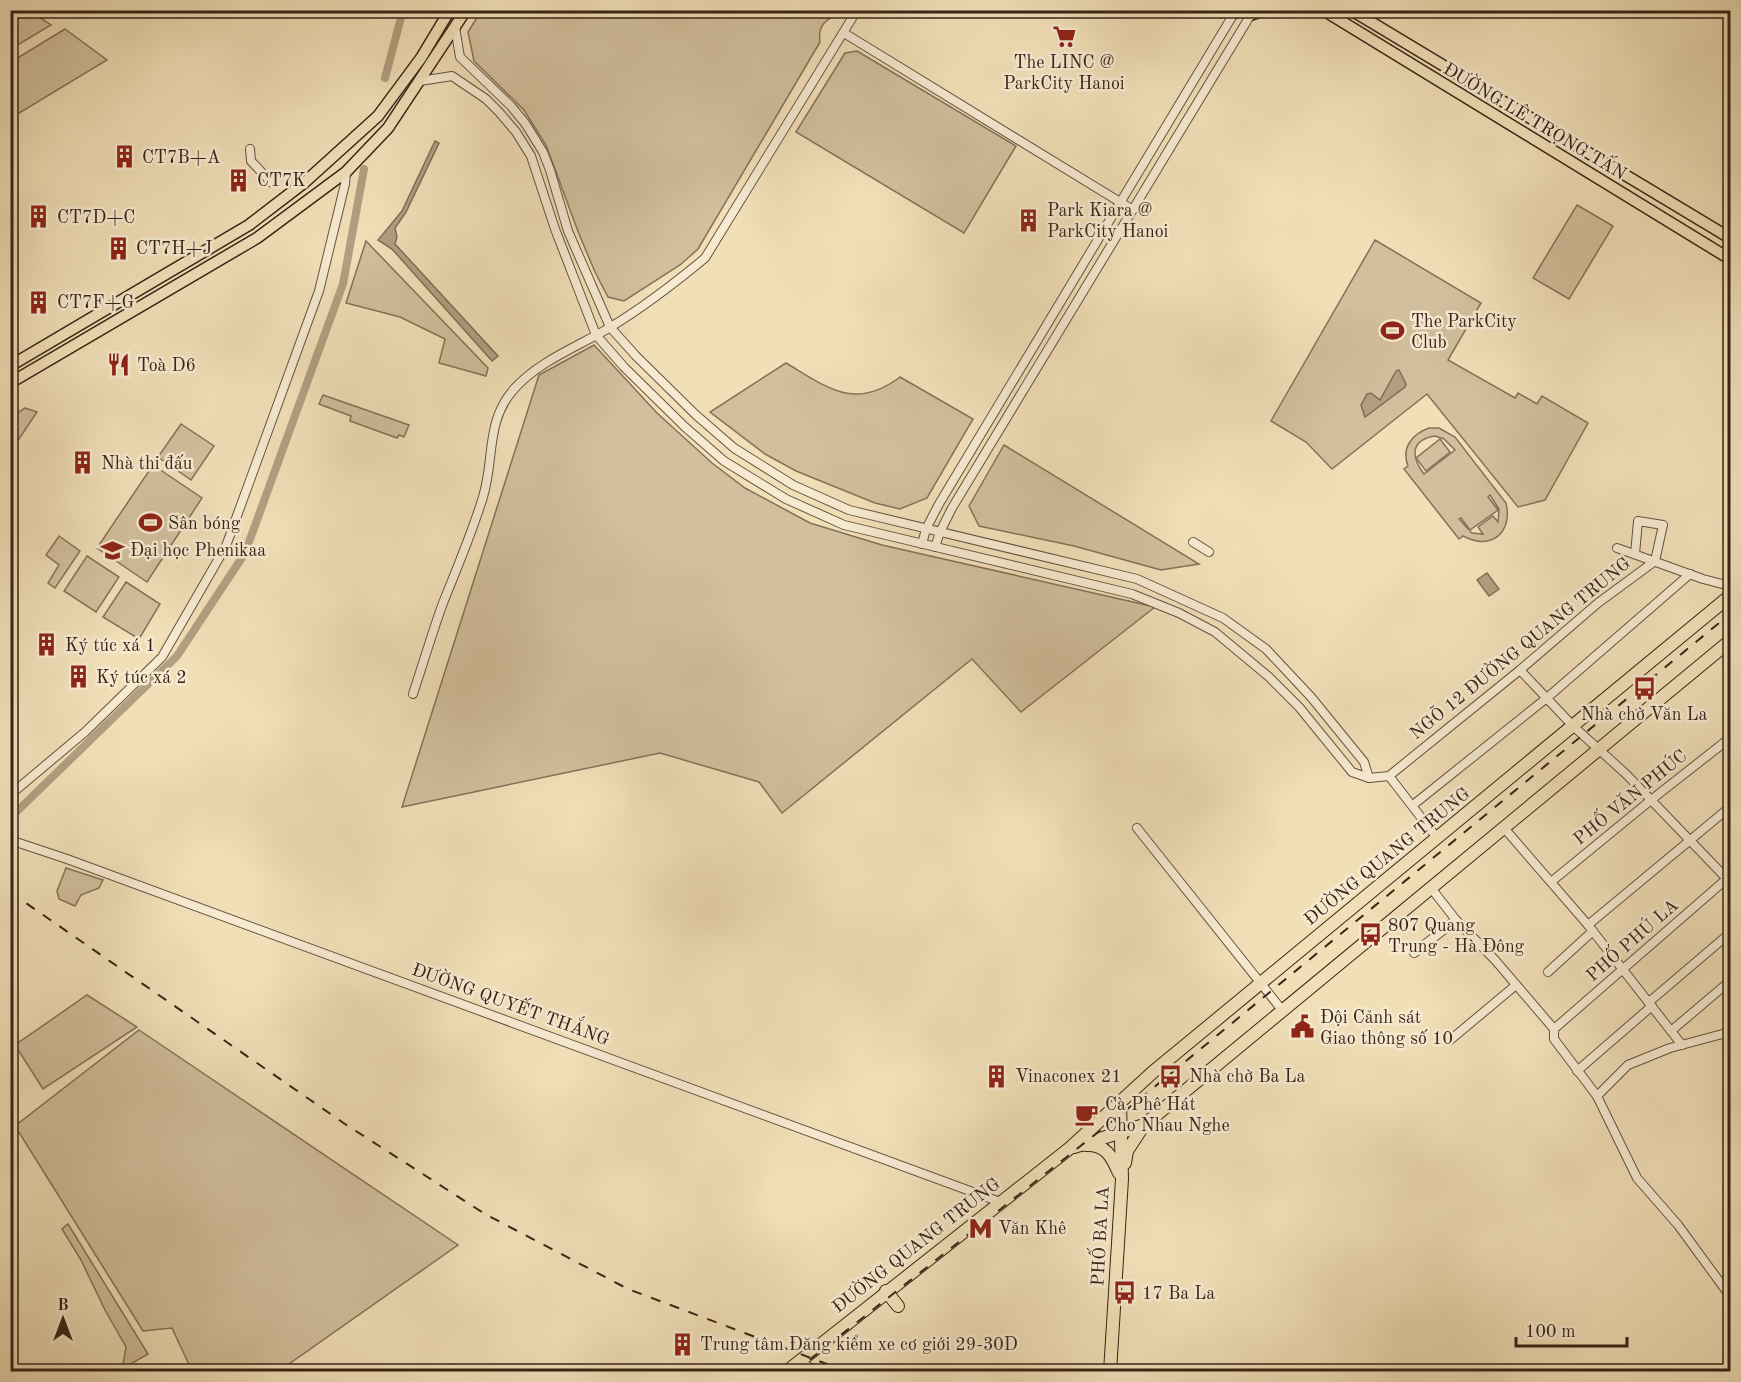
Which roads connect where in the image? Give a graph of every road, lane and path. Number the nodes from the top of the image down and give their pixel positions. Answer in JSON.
{"nodes":[{"id":1,"x":450,"y":10,"type":"edge"},
{"id":2,"x":466,"y":10,"type":"edge"},
{"id":3,"x":857,"y":10,"type":"edge"},
{"id":4,"x":1265,"y":10,"type":"edge"},
{"id":5,"x":1323,"y":10,"type":"edge"},
{"id":6,"x":1351,"y":10,"type":"edge"},
{"id":7,"x":1236,"y":11,"type":"edge"},
{"id":8,"x":1252,"y":13,"type":"edge"},
{"id":9,"x":455,"y":27,"type":"junction"},
{"id":10,"x":844,"y":33,"type":"junction"},
{"id":11,"x":420,"y":81,"type":"junction"},
{"id":12,"x":250,"y":149,"type":"dead end"},
{"id":13,"x":346,"y":172,"type":"junction"},
{"id":14,"x":272,"y":183,"type":"dead end"},
{"id":15,"x":1121,"y":202,"type":"junction"},
{"id":16,"x":1133,"y":210,"type":"junction"},
{"id":17,"x":1731,"y":238,"type":"edge"},
{"id":18,"x":1731,"y":259,"type":"edge"},
{"id":19,"x":610,"y":327,"type":"junction"},
{"id":20,"x":596,"y":335,"type":"junction"},
{"id":21,"x":60,"y":337,"type":"junction"},
{"id":22,"x":68,"y":349,"type":"junction"},
{"id":23,"x":10,"y":366,"type":"edge"},
{"id":24,"x":10,"y":383,"type":"edge"},
{"id":25,"x":926,"y":529,"type":"junction"},
{"id":26,"x":940,"y":532,"type":"junction"},
{"id":27,"x":1193,"y":542,"type":"dead end"},
{"id":28,"x":922,"y":544,"type":"junction"},
{"id":29,"x":935,"y":547,"type":"junction"},
{"id":30,"x":1617,"y":548,"type":"dead end"},
{"id":31,"x":1209,"y":552,"type":"dead end"},
{"id":32,"x":1635,"y":554,"type":"junction"},
{"id":33,"x":1655,"y":561,"type":"junction"},
{"id":34,"x":1690,"y":574,"type":"junction"},
{"id":35,"x":1731,"y":586,"type":"edge"},
{"id":36,"x":1731,"y":596,"type":"edge"},
{"id":37,"x":1731,"y":641,"type":"edge"},
{"id":38,"x":1520,"y":670,"type":"junction"},
{"id":39,"x":413,"y":694,"type":"dead end"},
{"id":40,"x":1548,"y":697,"type":"junction"},
{"id":41,"x":1573,"y":726,"type":"junction"},
{"id":42,"x":1730,"y":739,"type":"edge"},
{"id":43,"x":1598,"y":750,"type":"junction"},
{"id":44,"x":1389,"y":776,"type":"junction"},
{"id":45,"x":1369,"y":778,"type":"junction"},
{"id":46,"x":10,"y":795,"type":"edge"},
{"id":47,"x":1651,"y":800,"type":"junction"},
{"id":48,"x":1413,"y":805,"type":"junction"},
{"id":49,"x":1731,"y":807,"type":"edge"},
{"id":50,"x":1137,"y":828,"type":"dead end"},
{"id":51,"x":1504,"y":828,"type":"junction"},
{"id":52,"x":1437,"y":838,"type":"junction"},
{"id":53,"x":10,"y":840,"type":"edge"},
{"id":54,"x":1689,"y":840,"type":"junction"},
{"id":55,"x":1729,"y":879,"type":"edge"},
{"id":56,"x":1551,"y":882,"type":"junction"},
{"id":57,"x":1431,"y":888,"type":"junction"},
{"id":58,"x":1456,"y":920,"type":"junction"},
{"id":59,"x":1591,"y":928,"type":"junction"},
{"id":60,"x":1731,"y":933,"type":"edge"},
{"id":61,"x":1414,"y":953,"type":"dead end"},
{"id":62,"x":1623,"y":969,"type":"junction"},
{"id":63,"x":1548,"y":972,"type":"dead end"},
{"id":64,"x":1731,"y":981,"type":"edge"},
{"id":65,"x":1260,"y":984,"type":"junction"},
{"id":66,"x":1516,"y":985,"type":"junction"},
{"id":67,"x":1651,"y":1004,"type":"junction"},
{"id":68,"x":1282,"y":1010,"type":"junction"},
{"id":69,"x":1554,"y":1029,"type":"junction"},
{"id":70,"x":1671,"y":1031,"type":"junction"},
{"id":71,"x":1731,"y":1032,"type":"edge"},
{"id":72,"x":1449,"y":1041,"type":"dead end"},
{"id":73,"x":1682,"y":1045,"type":"junction"},
{"id":74,"x":1577,"y":1071,"type":"junction"},
{"id":75,"x":1597,"y":1096,"type":"junction"},
{"id":76,"x":1120,"y":1102,"type":"junction"},
{"id":77,"x":1144,"y":1125,"type":"junction"},
{"id":78,"x":1120,"y":1132,"type":"junction"},
{"id":79,"x":1070,"y":1148,"type":"junction"},
{"id":80,"x":1122,"y":1179,"type":"junction"},
{"id":81,"x":1023,"y":1184,"type":"junction"},
{"id":82,"x":1032,"y":1195,"type":"dead end"},
{"id":83,"x":1000,"y":1202,"type":"junction"},
{"id":84,"x":886,"y":1291,"type":"junction"},
{"id":85,"x":1731,"y":1296,"type":"edge"},
{"id":86,"x":898,"y":1306,"type":"dead end"},
{"id":87,"x":798,"y":1362,"type":"junction"},
{"id":88,"x":786,"y":1371,"type":"edge"},
{"id":89,"x":820,"y":1371,"type":"edge"},
{"id":90,"x":1110,"y":1371,"type":"edge"}],
"edges":[{"from":1,"to":21,"type":"main road"},
{"from":2,"to":9,"type":"main road"},
{"from":3,"to":10,"type":"street"},
{"from":4,"to":8,"type":"main road"},
{"from":5,"to":18,"type":"main road","name":"ĐƯỜNG LÊ TRỌNG TẤN"},
{"from":6,"to":17,"type":"main road","name":"ĐƯỜNG LÊ TRỌNG TẤN"},
{"from":7,"to":15,"type":"street"},
{"from":8,"to":16,"type":"street"},
{"from":9,"to":11,"type":"main road"},
{"from":9,"to":19,"type":"street"},
{"from":10,"to":15,"type":"street"},
{"from":10,"to":19,"type":"street"},
{"from":11,"to":13,"type":"main road"},
{"from":11,"to":20,"type":"street"},
{"from":12,"to":14,"type":"street"},
{"from":13,"to":22,"type":"main road"},
{"from":13,"to":46,"type":"street"},
{"from":15,"to":16,"type":"street"},
{"from":15,"to":25,"type":"street"},
{"from":16,"to":26,"type":"street"},
{"from":19,"to":20,"type":"street"},
{"from":19,"to":25,"type":"street"},
{"from":20,"to":28,"type":"street"},
{"from":20,"to":39,"type":"street"},
{"from":21,"to":22,"type":"main road"},
{"from":21,"to":23,"type":"main road"},
{"from":22,"to":24,"type":"main road"},
{"from":25,"to":26,"type":"street"},
{"from":25,"to":28,"type":"street"},
{"from":26,"to":29,"type":"street"},
{"from":26,"to":45,"type":"street"},
{"from":27,"to":31,"type":"street"},
{"from":28,"to":29,"type":"street"},
{"from":29,"to":45,"type":"street"},
{"from":30,"to":32,"type":"street"},
{"from":32,"to":33,"type":"street"},
{"from":32,"to":33,"type":"street"},
{"from":33,"to":34,"type":"street","name":"NGÕ 12 ĐƯỜNG QUANG TRUNG"},
{"from":33,"to":38,"type":"street","name":"NGÕ 12 ĐƯỜNG QUANG TRUNG"},
{"from":34,"to":35,"type":"street","name":"NGÕ 12 ĐƯỜNG QUANG TRUNG"},
{"from":34,"to":40,"type":"street"},
{"from":36,"to":41,"type":"highway","name":"ĐƯỜNG QUANG TRUNG"},
{"from":37,"to":43,"type":"highway","name":"ĐƯỜNG QUANG TRUNG"},
{"from":38,"to":40,"type":"street"},
{"from":38,"to":44,"type":"street","name":"NGÕ 12 ĐƯỜNG QUANG TRUNG"},
{"from":40,"to":41,"type":"street"},
{"from":40,"to":48,"type":"street"},
{"from":41,"to":43,"type":"street"},
{"from":41,"to":52,"type":"highway","name":"ĐƯỜNG QUANG TRUNG"},
{"from":42,"to":47,"type":"street","name":"PHỐ VĂN PHÚC"},
{"from":43,"to":47,"type":"street"},
{"from":43,"to":51,"type":"highway","name":"ĐƯỜNG QUANG TRUNG"},
{"from":44,"to":45,"type":"street"},
{"from":44,"to":48,"type":"street"},
{"from":47,"to":54,"type":"street"},
{"from":47,"to":56,"type":"street","name":"PHỐ VĂN PHÚC"},
{"from":48,"to":52,"type":"street"},
{"from":49,"to":54,"type":"street"},
{"from":50,"to":65,"type":"street"},
{"from":51,"to":56,"type":"street"},
{"from":51,"to":57,"type":"highway","name":"ĐƯỜNG QUANG TRUNG"},
{"from":52,"to":65,"type":"highway","name":"ĐƯỜNG QUANG TRUNG"},
{"from":53,"to":83,"type":"street","name":"ĐƯỜNG QUYẾT THẮNG"},
{"from":54,"to":55,"type":"street"},
{"from":54,"to":59,"type":"street"},
{"from":55,"to":62,"type":"street","name":"PHỐ PHÚ LA"},
{"from":56,"to":59,"type":"street"},
{"from":57,"to":58,"type":"street"},
{"from":57,"to":68,"type":"highway","name":"ĐƯỜNG QUANG TRUNG"},
{"from":58,"to":61,"type":"street"},
{"from":58,"to":66,"type":"street"},
{"from":59,"to":62,"type":"street"},
{"from":59,"to":63,"type":"street"},
{"from":60,"to":67,"type":"street"},
{"from":62,"to":67,"type":"street"},
{"from":62,"to":69,"type":"street","name":"PHỐ PHÚ LA"},
{"from":64,"to":70,"type":"street"},
{"from":65,"to":68,"type":"street"},
{"from":65,"to":76,"type":"highway","name":"ĐƯỜNG QUANG TRUNG"},
{"from":66,"to":69,"type":"street"},
{"from":66,"to":72,"type":"street"},
{"from":67,"to":70,"type":"street"},
{"from":67,"to":74,"type":"street"},
{"from":68,"to":77,"type":"highway","name":"ĐƯỜNG QUANG TRUNG"},
{"from":69,"to":74,"type":"street"},
{"from":70,"to":73,"type":"street"},
{"from":71,"to":73,"type":"street"},
{"from":73,"to":75,"type":"street"},
{"from":74,"to":75,"type":"street"},
{"from":75,"to":85,"type":"street"},
{"from":76,"to":78,"type":"highway","name":"PHỐ BA LA"},
{"from":76,"to":79,"type":"highway","name":"ĐƯỜNG QUANG TRUNG"},
{"from":77,"to":78,"type":"highway","name":"ĐƯỜNG QUANG TRUNG"},
{"from":77,"to":80,"type":"highway"},
{"from":78,"to":79,"type":"highway","name":"ĐƯỜNG QUANG TRUNG"},
{"from":78,"to":80,"type":"highway","name":"PHỐ BA LA"},
{"from":79,"to":80,"type":"highway"},
{"from":79,"to":81,"type":"highway","name":"ĐƯỜNG QUANG TRUNG"},
{"from":80,"to":90,"type":"highway","name":"PHỐ BA LA"},
{"from":81,"to":82,"type":"highway"},
{"from":81,"to":83,"type":"highway","name":"ĐƯỜNG QUANG TRUNG"},
{"from":83,"to":84,"type":"highway","name":"ĐƯỜNG QUANG TRUNG"},
{"from":84,"to":86,"type":"highway"},
{"from":84,"to":87,"type":"highway","name":"ĐƯỜNG QUANG TRUNG"},
{"from":87,"to":88,"type":"highway","name":"ĐƯỜNG QUANG TRUNG"},
{"from":87,"to":89,"type":"street"}]}
